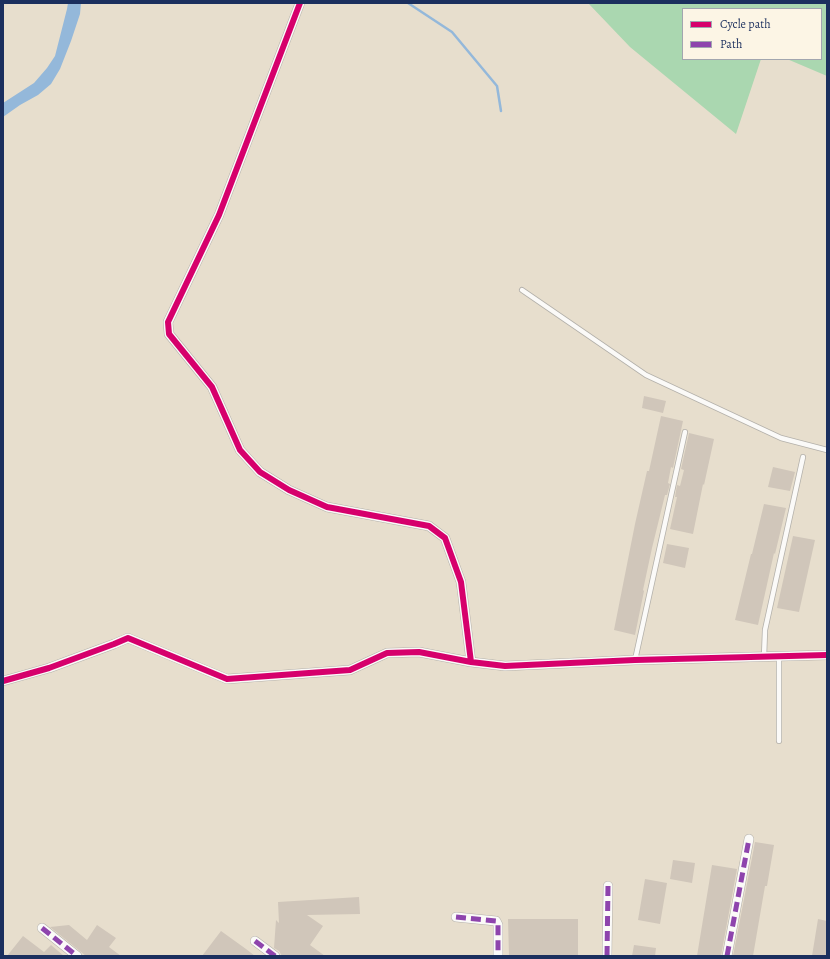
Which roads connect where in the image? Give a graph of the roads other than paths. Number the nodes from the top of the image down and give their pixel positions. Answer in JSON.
{"nodes":[{"id":1,"x":300,"y":3,"type":"edge"},
{"id":2,"x":522,"y":290,"type":"dead end"},
{"id":3,"x":685,"y":432,"type":"dead end"},
{"id":4,"x":827,"y":450,"type":"edge"},
{"id":5,"x":803,"y":458,"type":"dead end"},
{"id":6,"x":827,"y":655,"type":"edge"},
{"id":7,"x":779,"y":656,"type":"junction"},
{"id":8,"x":764,"y":657,"type":"junction"},
{"id":9,"x":635,"y":660,"type":"junction"},
{"id":10,"x":471,"y":662,"type":"junction"},
{"id":11,"x":3,"y":681,"type":"edge"},
{"id":12,"x":779,"y":742,"type":"dead end"},
{"id":13,"x":749,"y":839,"type":"dead end"},
{"id":14,"x":608,"y":886,"type":"dead end"},
{"id":15,"x":456,"y":917,"type":"dead end"},
{"id":16,"x":42,"y":928,"type":"dead end"},
{"id":17,"x":255,"y":941,"type":"dead end"},
{"id":18,"x":77,"y":956,"type":"edge"},
{"id":19,"x":275,"y":956,"type":"edge"},
{"id":20,"x":498,"y":956,"type":"edge"},
{"id":21,"x":607,"y":956,"type":"edge"},
{"id":22,"x":727,"y":956,"type":"edge"}],
"edges":[{"from":1,"to":10,"type":"street"},
{"from":2,"to":4,"type":"lane"},
{"from":3,"to":9,"type":"lane"},
{"from":5,"to":8,"type":"lane"},
{"from":6,"to":7,"type":"street"},
{"from":7,"to":8,"type":"street"},
{"from":7,"to":12,"type":"lane"},
{"from":8,"to":9,"type":"street"},
{"from":9,"to":10,"type":"street"},
{"from":10,"to":11,"type":"street"},
{"from":13,"to":22,"type":"street"},
{"from":14,"to":21,"type":"street"},
{"from":15,"to":20,"type":"street"},
{"from":16,"to":18,"type":"street"},
{"from":17,"to":19,"type":"street"}]}
